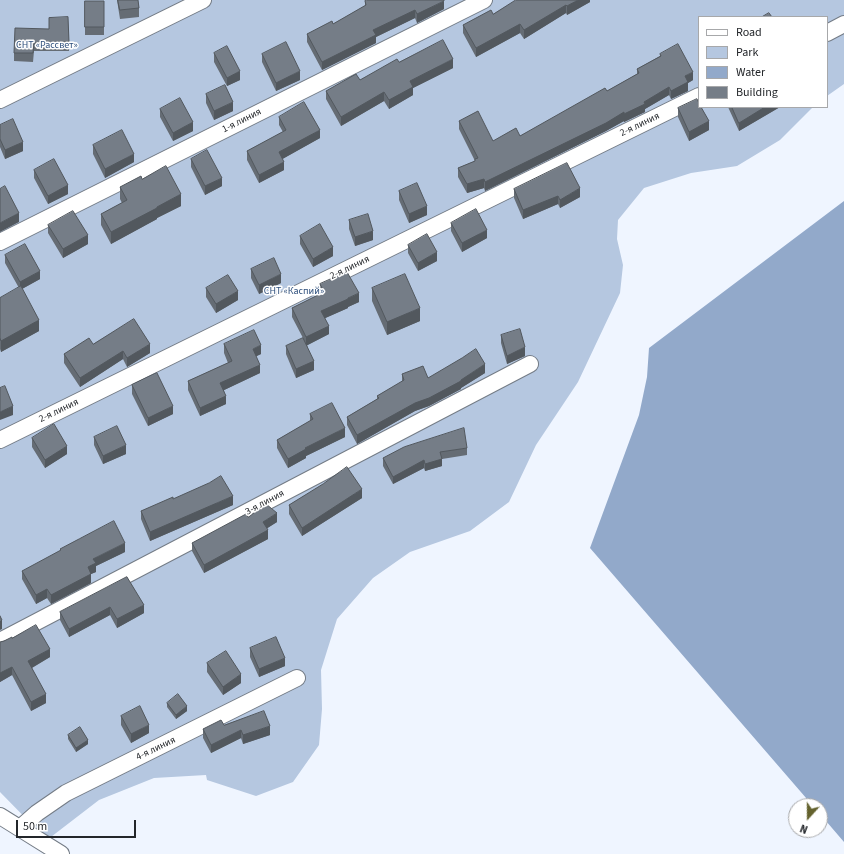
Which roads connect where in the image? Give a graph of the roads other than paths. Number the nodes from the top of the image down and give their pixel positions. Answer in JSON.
{"nodes":[{"id":1,"x":203,"y":0,"type":"edge"},
{"id":2,"x":484,"y":0,"type":"edge"},
{"id":3,"x":844,"y":24,"type":"edge"},
{"id":4,"x":828,"y":32,"type":"edge"},
{"id":5,"x":698,"y":96,"type":"edge"},
{"id":6,"x":0,"y":100,"type":"edge"},
{"id":7,"x":0,"y":242,"type":"edge"},
{"id":8,"x":530,"y":364,"type":"dead end"},
{"id":9,"x":0,"y":440,"type":"edge"},
{"id":10,"x":0,"y":641,"type":"edge"},
{"id":11,"x":297,"y":678,"type":"dead end"},
{"id":12,"x":0,"y":816,"type":"edge"},
{"id":13,"x":20,"y":828,"type":"junction"},
{"id":14,"x":61,"y":854,"type":"edge"}],
"edges":[{"from":1,"to":6,"type":"street"},
{"from":2,"to":7,"type":"street","name":"1-я линия"},
{"from":3,"to":4,"type":"street"},
{"from":5,"to":9,"type":"street","name":"2-я линия"},
{"from":8,"to":10,"type":"street","name":"3-я линия"},
{"from":11,"to":13,"type":"street","name":"4-я линия"},
{"from":12,"to":13,"type":"street"},
{"from":13,"to":14,"type":"street"}]}
